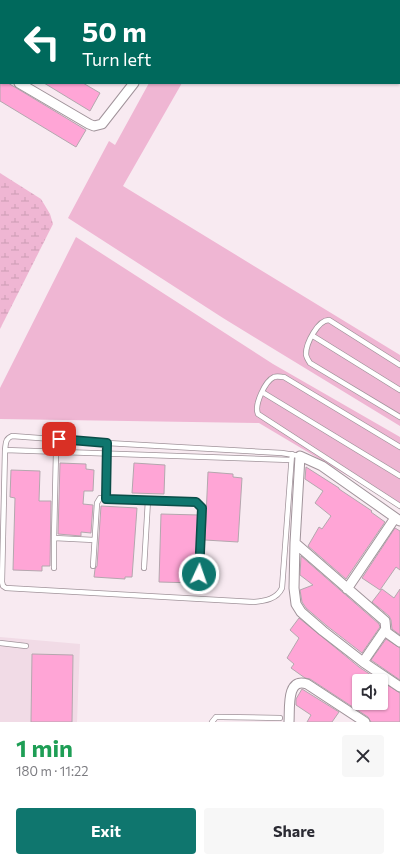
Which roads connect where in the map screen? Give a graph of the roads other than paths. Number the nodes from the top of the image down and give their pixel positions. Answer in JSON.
{"nodes":[{"id":1,"x":21,"y":84,"type":"edge"},
{"id":2,"x":133,"y":84,"type":"edge"},
{"id":3,"x":313,"y":336,"type":"junction"},
{"id":4,"x":400,"y":365,"type":"edge"},
{"id":5,"x":400,"y":390,"type":"edge"},
{"id":6,"x":262,"y":392,"type":"junction"},
{"id":7,"x":400,"y":417,"type":"edge"},
{"id":8,"x":107,"y":443,"type":"junction"},
{"id":9,"x":400,"y":447,"type":"edge"},
{"id":10,"x":5,"y":450,"type":"junction"},
{"id":11,"x":56,"y":452,"type":"junction"},
{"id":12,"x":107,"y":454,"type":"junction"},
{"id":13,"x":296,"y":455,"type":"junction"},
{"id":14,"x":291,"y":460,"type":"junction"},
{"id":15,"x":400,"y":476,"type":"edge"},
{"id":16,"x":106,"y":499,"type":"junction"},
{"id":17,"x":148,"y":500,"type":"junction"},
{"id":18,"x":400,"y":506,"type":"edge"},
{"id":19,"x":398,"y":519,"type":"edge"},
{"id":20,"x":54,"y":538,"type":"junction"},
{"id":21,"x":94,"y":540,"type":"junction"},
{"id":22,"x":295,"y":543,"type":"junction"},
{"id":23,"x":93,"y":566,"type":"dead end"},
{"id":24,"x":54,"y":568,"type":"dead end"},
{"id":25,"x":144,"y":568,"type":"dead end"},
{"id":26,"x":199,"y":574,"type":"dead end"},
{"id":27,"x":347,"y":589,"type":"junction"},
{"id":28,"x":385,"y":630,"type":"junction"},
{"id":29,"x":400,"y":642,"type":"edge"},
{"id":30,"x":0,"y":643,"type":"edge"},
{"id":31,"x":26,"y":646,"type":"dead end"},
{"id":32,"x":362,"y":662,"type":"junction"},
{"id":33,"x":400,"y":687,"type":"edge"},
{"id":34,"x":280,"y":718,"type":"dead end"},
{"id":35,"x":222,"y":719,"type":"edge"},
{"id":36,"x":212,"y":722,"type":"edge"},
{"id":37,"x":289,"y":722,"type":"edge"},
{"id":38,"x":365,"y":722,"type":"edge"}],
"edges":[{"from":1,"to":2,"type":"street"},
{"from":3,"to":4,"type":"lane"},
{"from":3,"to":5,"type":"lane"},
{"from":3,"to":7,"type":"lane"},
{"from":6,"to":9,"type":"lane"},
{"from":6,"to":15,"type":"lane"},
{"from":6,"to":18,"type":"lane"},
{"from":8,"to":10,"type":"lane"},
{"from":8,"to":12,"type":"lane"},
{"from":8,"to":13,"type":"lane"},
{"from":10,"to":11,"type":"lane"},
{"from":10,"to":14,"type":"lane"},
{"from":11,"to":12,"type":"lane"},
{"from":11,"to":20,"type":"lane"},
{"from":12,"to":14,"type":"lane"},
{"from":12,"to":16,"type":"lane"},
{"from":13,"to":14,"type":"lane"},
{"from":13,"to":19,"type":"street"},
{"from":13,"to":22,"type":"street"},
{"from":16,"to":17,"type":"lane"},
{"from":16,"to":21,"type":"lane"},
{"from":17,"to":25,"type":"lane"},
{"from":17,"to":26,"type":"lane"},
{"from":19,"to":27,"type":"street"},
{"from":20,"to":21,"type":"lane"},
{"from":20,"to":24,"type":"lane"},
{"from":21,"to":23,"type":"lane"},
{"from":22,"to":27,"type":"street"},
{"from":22,"to":32,"type":"street"},
{"from":27,"to":28,"type":"street"},
{"from":28,"to":29,"type":"street"},
{"from":28,"to":32,"type":"street"},
{"from":30,"to":31,"type":"lane"},
{"from":32,"to":33,"type":"street"},
{"from":34,"to":35,"type":"lane"},
{"from":35,"to":36,"type":"lane"},
{"from":37,"to":38,"type":"street"}]}
